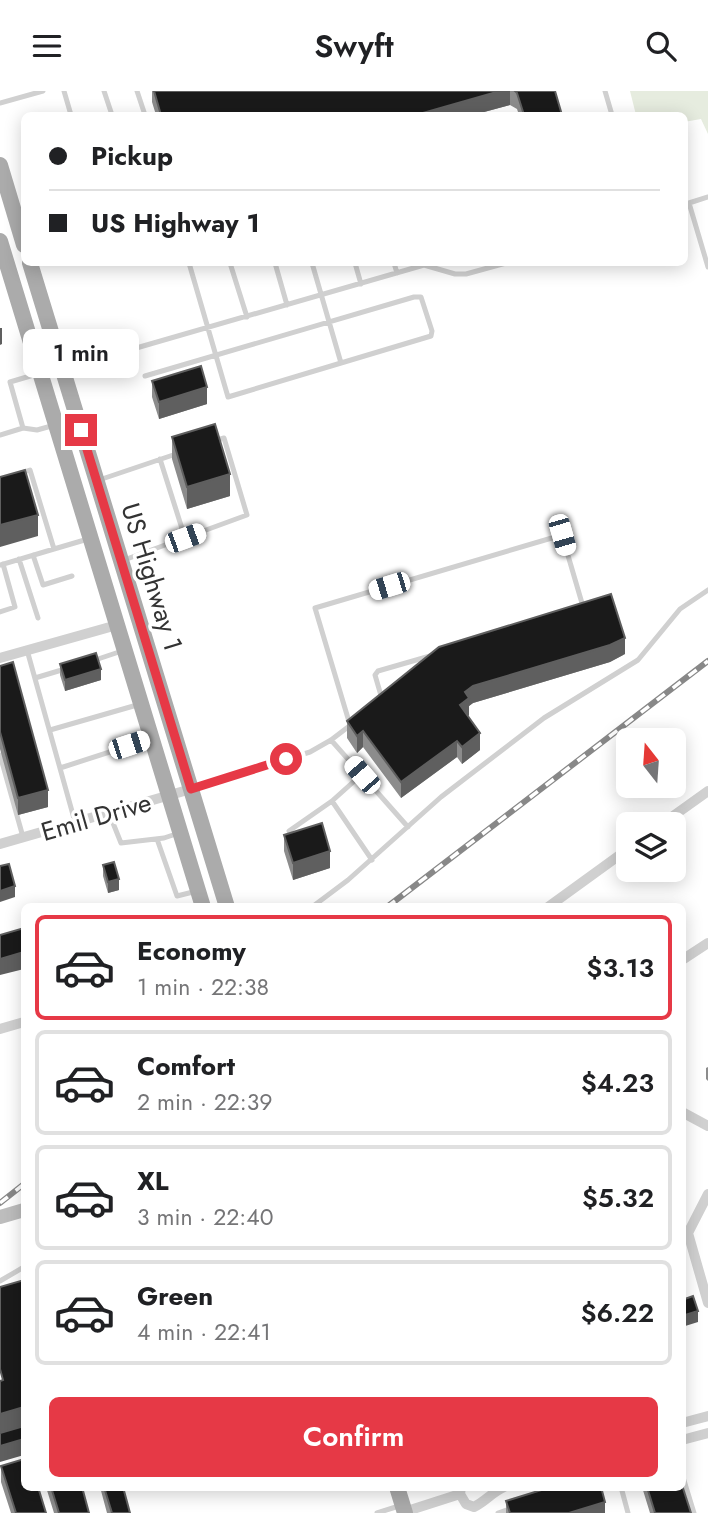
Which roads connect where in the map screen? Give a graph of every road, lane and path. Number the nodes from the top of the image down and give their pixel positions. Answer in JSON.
{"nodes":[{"id":1,"x":43,"y":91,"type":"edge"},
{"id":2,"x":64,"y":91,"type":"edge"},
{"id":3,"x":104,"y":91,"type":"edge"},
{"id":4,"x":137,"y":91,"type":"edge"},
{"id":5,"x":605,"y":91,"type":"edge"},
{"id":6,"x":27,"y":93,"type":"edge"},
{"id":7,"x":0,"y":103,"type":"edge"},
{"id":8,"x":70,"y":112,"type":"edge"},
{"id":9,"x":111,"y":112,"type":"edge"},
{"id":10,"x":144,"y":112,"type":"edge"},
{"id":11,"x":611,"y":112,"type":"edge"},
{"id":12,"x":0,"y":165,"type":"edge"},
{"id":13,"x":708,"y":197,"type":"edge"},
{"id":14,"x":21,"y":219,"type":"edge"},
{"id":15,"x":0,"y":241,"type":"edge"},
{"id":16,"x":31,"y":266,"type":"edge"},
{"id":17,"x":189,"y":266,"type":"edge"},
{"id":18,"x":231,"y":266,"type":"edge"},
{"id":19,"x":276,"y":266,"type":"edge"},
{"id":20,"x":313,"y":266,"type":"edge"},
{"id":21,"x":356,"y":266,"type":"edge"},
{"id":22,"x":395,"y":266,"type":"edge"},
{"id":23,"x":421,"y":266,"type":"edge"},
{"id":24,"x":438,"y":266,"type":"edge"},
{"id":25,"x":495,"y":266,"type":"edge"},
{"id":26,"x":708,"y":267,"type":"edge"},
{"id":27,"x":397,"y":273,"type":"junction"},
{"id":28,"x":361,"y":283,"type":"junction"},
{"id":29,"x":6,"y":284,"type":"edge"},
{"id":30,"x":321,"y":295,"type":"junction"},
{"id":31,"x":287,"y":305,"type":"junction"},
{"id":32,"x":247,"y":317,"type":"junction"},
{"id":33,"x":328,"y":322,"type":"junction"},
{"id":34,"x":209,"y":329,"type":"junction"},
{"id":35,"x":58,"y":353,"type":"junction"},
{"id":36,"x":119,"y":353,"type":"junction"},
{"id":37,"x":216,"y":354,"type":"junction"},
{"id":38,"x":341,"y":363,"type":"junction"},
{"id":39,"x":40,"y":373,"type":"junction"},
{"id":40,"x":145,"y":376,"type":"dead end"},
{"id":41,"x":65,"y":378,"type":"junction"},
{"id":42,"x":56,"y":425,"type":"junction"},
{"id":43,"x":23,"y":428,"type":"junction"},
{"id":44,"x":0,"y":435,"type":"edge"},
{"id":45,"x":211,"y":442,"type":"edge"},
{"id":46,"x":185,"y":451,"type":"edge"},
{"id":47,"x":160,"y":460,"type":"junction"},
{"id":48,"x":68,"y":462,"type":"junction"},
{"id":49,"x":10,"y":476,"type":"edge"},
{"id":50,"x":97,"y":481,"type":"junction"},
{"id":51,"x":91,"y":538,"type":"junction"},
{"id":52,"x":185,"y":538,"type":"junction"},
{"id":53,"x":54,"y":549,"type":"junction"},
{"id":54,"x":33,"y":555,"type":"junction"},
{"id":55,"x":19,"y":559,"type":"junction"},
{"id":56,"x":121,"y":561,"type":"junction"},
{"id":57,"x":1,"y":565,"type":"edge"},
{"id":58,"x":72,"y":576,"type":"dead end"},
{"id":59,"x":708,"y":590,"type":"edge"},
{"id":60,"x":0,"y":612,"type":"edge"},
{"id":61,"x":572,"y":615,"type":"edge"},
{"id":62,"x":37,"y":618,"type":"dead end"},
{"id":63,"x":117,"y":625,"type":"junction"},
{"id":64,"x":27,"y":650,"type":"junction"},
{"id":65,"x":125,"y":650,"type":"junction"},
{"id":66,"x":441,"y":653,"type":"edge"},
{"id":67,"x":430,"y":656,"type":"junction"},
{"id":68,"x":0,"y":658,"type":"edge"},
{"id":69,"x":86,"y":662,"type":"edge"},
{"id":70,"x":421,"y":665,"type":"edge"},
{"id":71,"x":74,"y":666,"type":"edge"},
{"id":72,"x":35,"y":678,"type":"junction"},
{"id":73,"x":392,"y":691,"type":"edge"},
{"id":74,"x":382,"y":699,"type":"junction"},
{"id":75,"x":141,"y":704,"type":"junction"},
{"id":76,"x":372,"y":708,"type":"edge"},
{"id":77,"x":361,"y":716,"type":"edge"},
{"id":78,"x":350,"y":725,"type":"junction"},
{"id":79,"x":50,"y":730,"type":"junction"},
{"id":80,"x":152,"y":738,"type":"junction"},
{"id":81,"x":331,"y":740,"type":"junction"},
{"id":82,"x":0,"y":755,"type":"edge"},
{"id":83,"x":60,"y":768,"type":"junction"},
{"id":84,"x":362,"y":775,"type":"junction"},
{"id":85,"x":191,"y":789,"type":"junction"},
{"id":86,"x":708,"y":791,"type":"edge"},
{"id":87,"x":170,"y":796,"type":"junction"},
{"id":88,"x":332,"y":801,"type":"junction"},
{"id":89,"x":679,"y":812,"type":"edge"},
{"id":90,"x":109,"y":813,"type":"junction"},
{"id":91,"x":75,"y":822,"type":"junction"},
{"id":92,"x":408,"y":827,"type":"junction"},
{"id":93,"x":289,"y":831,"type":"edge"},
{"id":94,"x":181,"y":833,"type":"junction"},
{"id":95,"x":23,"y":837,"type":"junction"},
{"id":96,"x":157,"y":839,"type":"junction"},
{"id":97,"x":0,"y":844,"type":"edge"},
{"id":98,"x":616,"y":858,"type":"edge"},
{"id":99,"x":372,"y":860,"type":"junction"},
{"id":100,"x":201,"y":899,"type":"edge"},
{"id":101,"x":226,"y":903,"type":"edge"},
{"id":102,"x":317,"y":903,"type":"edge"},
{"id":103,"x":554,"y":903,"type":"edge"},
{"id":104,"x":708,"y":943,"type":"edge"},
{"id":105,"x":686,"y":957,"type":"edge"},
{"id":106,"x":21,"y":1023,"type":"edge"},
{"id":107,"x":0,"y":1029,"type":"edge"},
{"id":108,"x":686,"y":1114,"type":"edge"},
{"id":109,"x":708,"y":1126,"type":"edge"},
{"id":110,"x":708,"y":1194,"type":"edge"},
{"id":111,"x":21,"y":1211,"type":"edge"},
{"id":112,"x":0,"y":1217,"type":"edge"},
{"id":113,"x":21,"y":1269,"type":"edge"},
{"id":114,"x":0,"y":1281,"type":"edge"},
{"id":115,"x":708,"y":1303,"type":"edge"},
{"id":116,"x":708,"y":1416,"type":"edge"},
{"id":117,"x":686,"y":1422,"type":"edge"},
{"id":118,"x":708,"y":1433,"type":"edge"},
{"id":119,"x":686,"y":1439,"type":"edge"},
{"id":120,"x":686,"y":1487,"type":"edge"},
{"id":121,"x":398,"y":1491,"type":"edge"},
{"id":122,"x":460,"y":1491,"type":"edge"},
{"id":123,"x":496,"y":1491,"type":"edge"},
{"id":124,"x":622,"y":1491,"type":"edge"},
{"id":125,"x":518,"y":1506,"type":"edge"},
{"id":126,"x":404,"y":1510,"type":"edge"},
{"id":127,"x":377,"y":1513,"type":"edge"},
{"id":128,"x":498,"y":1513,"type":"edge"},
{"id":129,"x":628,"y":1513,"type":"edge"},
{"id":130,"x":694,"y":1513,"type":"edge"}],
"edges":[{"from":1,"to":6,"type":"lane"},
{"from":2,"to":8,"type":"lane"},
{"from":3,"to":9,"type":"lane"},
{"from":4,"to":10,"type":"lane"},
{"from":5,"to":11,"type":"lane"},
{"from":6,"to":7,"type":"lane"},
{"from":12,"to":14,"type":"main road"},
{"from":13,"to":26,"type":"lane"},
{"from":15,"to":29,"type":"main road","name":"US Highway 1"},
{"from":16,"to":35,"type":"main road","name":"US Highway 1"},
{"from":17,"to":34,"type":"lane"},
{"from":18,"to":32,"type":"lane"},
{"from":19,"to":31,"type":"lane"},
{"from":20,"to":30,"type":"lane"},
{"from":21,"to":28,"type":"lane"},
{"from":22,"to":27,"type":"lane"},
{"from":23,"to":27,"type":"lane"},
{"from":24,"to":25,"type":"lane"},
{"from":27,"to":28,"type":"lane"},
{"from":28,"to":30,"type":"lane"},
{"from":29,"to":39,"type":"main road","name":"US Highway 1"},
{"from":30,"to":31,"type":"lane"},
{"from":30,"to":33,"type":"lane"},
{"from":31,"to":32,"type":"lane"},
{"from":32,"to":34,"type":"lane"},
{"from":33,"to":37,"type":"lane"},
{"from":33,"to":38,"type":"lane"},
{"from":33,"to":38,"type":"lane"},
{"from":34,"to":36,"type":"lane"},
{"from":34,"to":37,"type":"lane"},
{"from":35,"to":36,"type":"lane"},
{"from":35,"to":41,"type":"main road","name":"US Highway 1"},
{"from":36,"to":41,"type":"lane"},
{"from":37,"to":38,"type":"lane"},
{"from":37,"to":40,"type":"lane"},
{"from":39,"to":42,"type":"main road","name":"US Highway 1"},
{"from":39,"to":43,"type":"lane"},
{"from":41,"to":50,"type":"main road","name":"US Highway 1"},
{"from":42,"to":43,"type":"lane"},
{"from":42,"to":48,"type":"main road","name":"US Highway 1"},
{"from":43,"to":44,"type":"lane"},
{"from":45,"to":52,"type":"lane"},
{"from":46,"to":47,"type":"lane"},
{"from":47,"to":50,"type":"lane"},
{"from":47,"to":52,"type":"lane"},
{"from":48,"to":50,"type":"main road"},
{"from":48,"to":51,"type":"main road","name":"US Highway 1"},
{"from":49,"to":53,"type":"lane"},
{"from":50,"to":56,"type":"main road","name":"US Highway 1"},
{"from":51,"to":53,"type":"lane"},
{"from":51,"to":63,"type":"main road","name":"US Highway 1"},
{"from":52,"to":56,"type":"lane"},
{"from":53,"to":54,"type":"lane"},
{"from":54,"to":55,"type":"lane"},
{"from":54,"to":58,"type":"lane"},
{"from":55,"to":57,"type":"lane"},
{"from":55,"to":62,"type":"lane"},
{"from":56,"to":85,"type":"main road","name":"US Highway 1"},
{"from":57,"to":60,"type":"lane"},
{"from":59,"to":92,"type":"lane"},
{"from":61,"to":78,"type":"lane"},
{"from":63,"to":64,"type":"street"},
{"from":63,"to":65,"type":"main road","name":"US Highway 1"},
{"from":64,"to":68,"type":"street"},
{"from":64,"to":72,"type":"lane"},
{"from":65,"to":69,"type":"lane"},
{"from":65,"to":75,"type":"main road","name":"US Highway 1"},
{"from":66,"to":67,"type":"lane"},
{"from":67,"to":70,"type":"lane"},
{"from":67,"to":74,"type":"lane"},
{"from":71,"to":72,"type":"lane"},
{"from":72,"to":79,"type":"lane"},
{"from":73,"to":74,"type":"lane"},
{"from":74,"to":76,"type":"lane"},
{"from":75,"to":79,"type":"lane"},
{"from":75,"to":80,"type":"main road","name":"US Highway 1"},
{"from":77,"to":78,"type":"lane"},
{"from":78,"to":81,"type":"lane"},
{"from":79,"to":83,"type":"lane"},
{"from":80,"to":83,"type":"lane"},
{"from":80,"to":87,"type":"main road","name":"US Highway 1"},
{"from":81,"to":84,"type":"lane"},
{"from":81,"to":85,"type":"lane"},
{"from":82,"to":95,"type":"lane"},
{"from":83,"to":91,"type":"lane"},
{"from":84,"to":88,"type":"lane"},
{"from":84,"to":92,"type":"lane"},
{"from":85,"to":87,"type":"street","name":"Emil Drive"},
{"from":85,"to":101,"type":"main road","name":"US Highway 1"},
{"from":86,"to":89,"type":"street"},
{"from":87,"to":90,"type":"street","name":"Emil Drive"},
{"from":87,"to":94,"type":"main road","name":"US Highway 1"},
{"from":88,"to":93,"type":"lane"},
{"from":88,"to":99,"type":"lane"},
{"from":90,"to":91,"type":"street","name":"Emil Drive"},
{"from":90,"to":96,"type":"lane"},
{"from":91,"to":95,"type":"street","name":"Emil Drive"},
{"from":92,"to":99,"type":"lane"},
{"from":94,"to":96,"type":"lane"},
{"from":94,"to":100,"type":"main road","name":"US Highway 1"},
{"from":95,"to":97,"type":"street","name":"Emil Drive"},
{"from":96,"to":100,"type":"lane"},
{"from":98,"to":103,"type":"street"},
{"from":99,"to":102,"type":"lane"},
{"from":104,"to":105,"type":"street"},
{"from":106,"to":107,"type":"street"},
{"from":108,"to":109,"type":"street"},
{"from":110,"to":115,"type":"street"},
{"from":111,"to":112,"type":"main road"},
{"from":113,"to":114,"type":"lane"},
{"from":116,"to":117,"type":"street"},
{"from":118,"to":119,"type":"street"},
{"from":120,"to":130,"type":"lane"},
{"from":121,"to":126,"type":"main road"},
{"from":122,"to":123,"type":"street"},
{"from":122,"to":126,"type":"street"},
{"from":124,"to":129,"type":"lane"},
{"from":125,"to":128,"type":"lane"},
{"from":126,"to":127,"type":"lane"}]}
